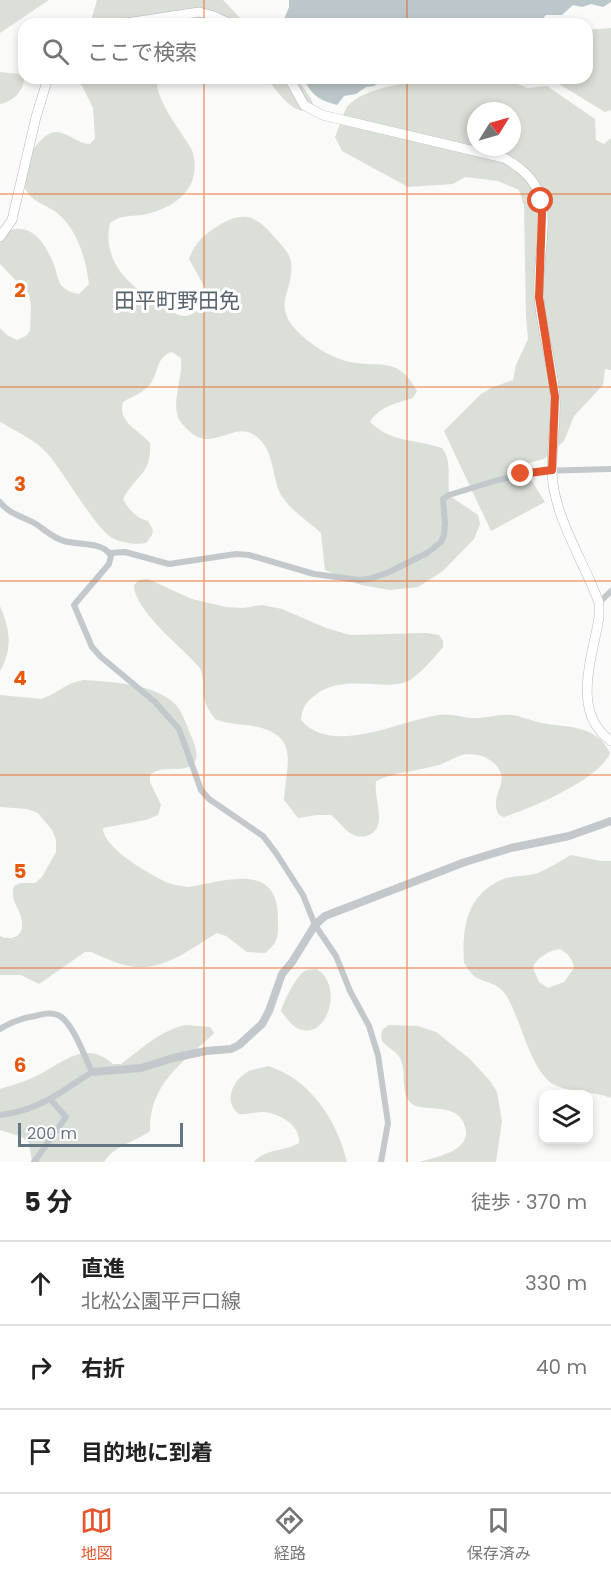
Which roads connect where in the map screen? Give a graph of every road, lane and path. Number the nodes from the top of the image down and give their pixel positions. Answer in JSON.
{"nodes":[{"id":1,"x":160,"y":18,"type":"edge"},
{"id":2,"x":218,"y":18,"type":"edge"},
{"id":3,"x":46,"y":84,"type":"edge"},
{"id":4,"x":292,"y":84,"type":"edge"},
{"id":5,"x":0,"y":237,"type":"edge"},
{"id":6,"x":611,"y":469,"type":"edge"},
{"id":7,"x":552,"y":470,"type":"junction"},
{"id":8,"x":0,"y":502,"type":"edge"},
{"id":9,"x":109,"y":553,"type":"junction"},
{"id":10,"x":611,"y":591,"type":"edge"},
{"id":11,"x":598,"y":603,"type":"junction"},
{"id":12,"x":611,"y":741,"type":"edge"},
{"id":13,"x":611,"y":821,"type":"edge"},
{"id":14,"x":315,"y":925,"type":"junction"},
{"id":15,"x":0,"y":1029,"type":"edge"},
{"id":16,"x":92,"y":1072,"type":"junction"},
{"id":17,"x":51,"y":1100,"type":"junction"},
{"id":18,"x":0,"y":1115,"type":"edge"},
{"id":19,"x":34,"y":1162,"type":"edge"},
{"id":20,"x":381,"y":1162,"type":"edge"}],
"edges":[{"from":1,"to":2,"type":"main road"},
{"from":3,"to":5,"type":"main road"},
{"from":4,"to":7,"type":"main road"},
{"from":6,"to":7,"type":"street"},
{"from":7,"to":9,"type":"street"},
{"from":7,"to":11,"type":"main road"},
{"from":8,"to":9,"type":"street"},
{"from":9,"to":14,"type":"street"},
{"from":10,"to":11,"type":"street"},
{"from":11,"to":12,"type":"main road"},
{"from":13,"to":14,"type":"street"},
{"from":14,"to":16,"type":"street"},
{"from":14,"to":20,"type":"street"},
{"from":15,"to":16,"type":"street"},
{"from":16,"to":17,"type":"street"},
{"from":17,"to":18,"type":"street"},
{"from":17,"to":19,"type":"street"}]}
